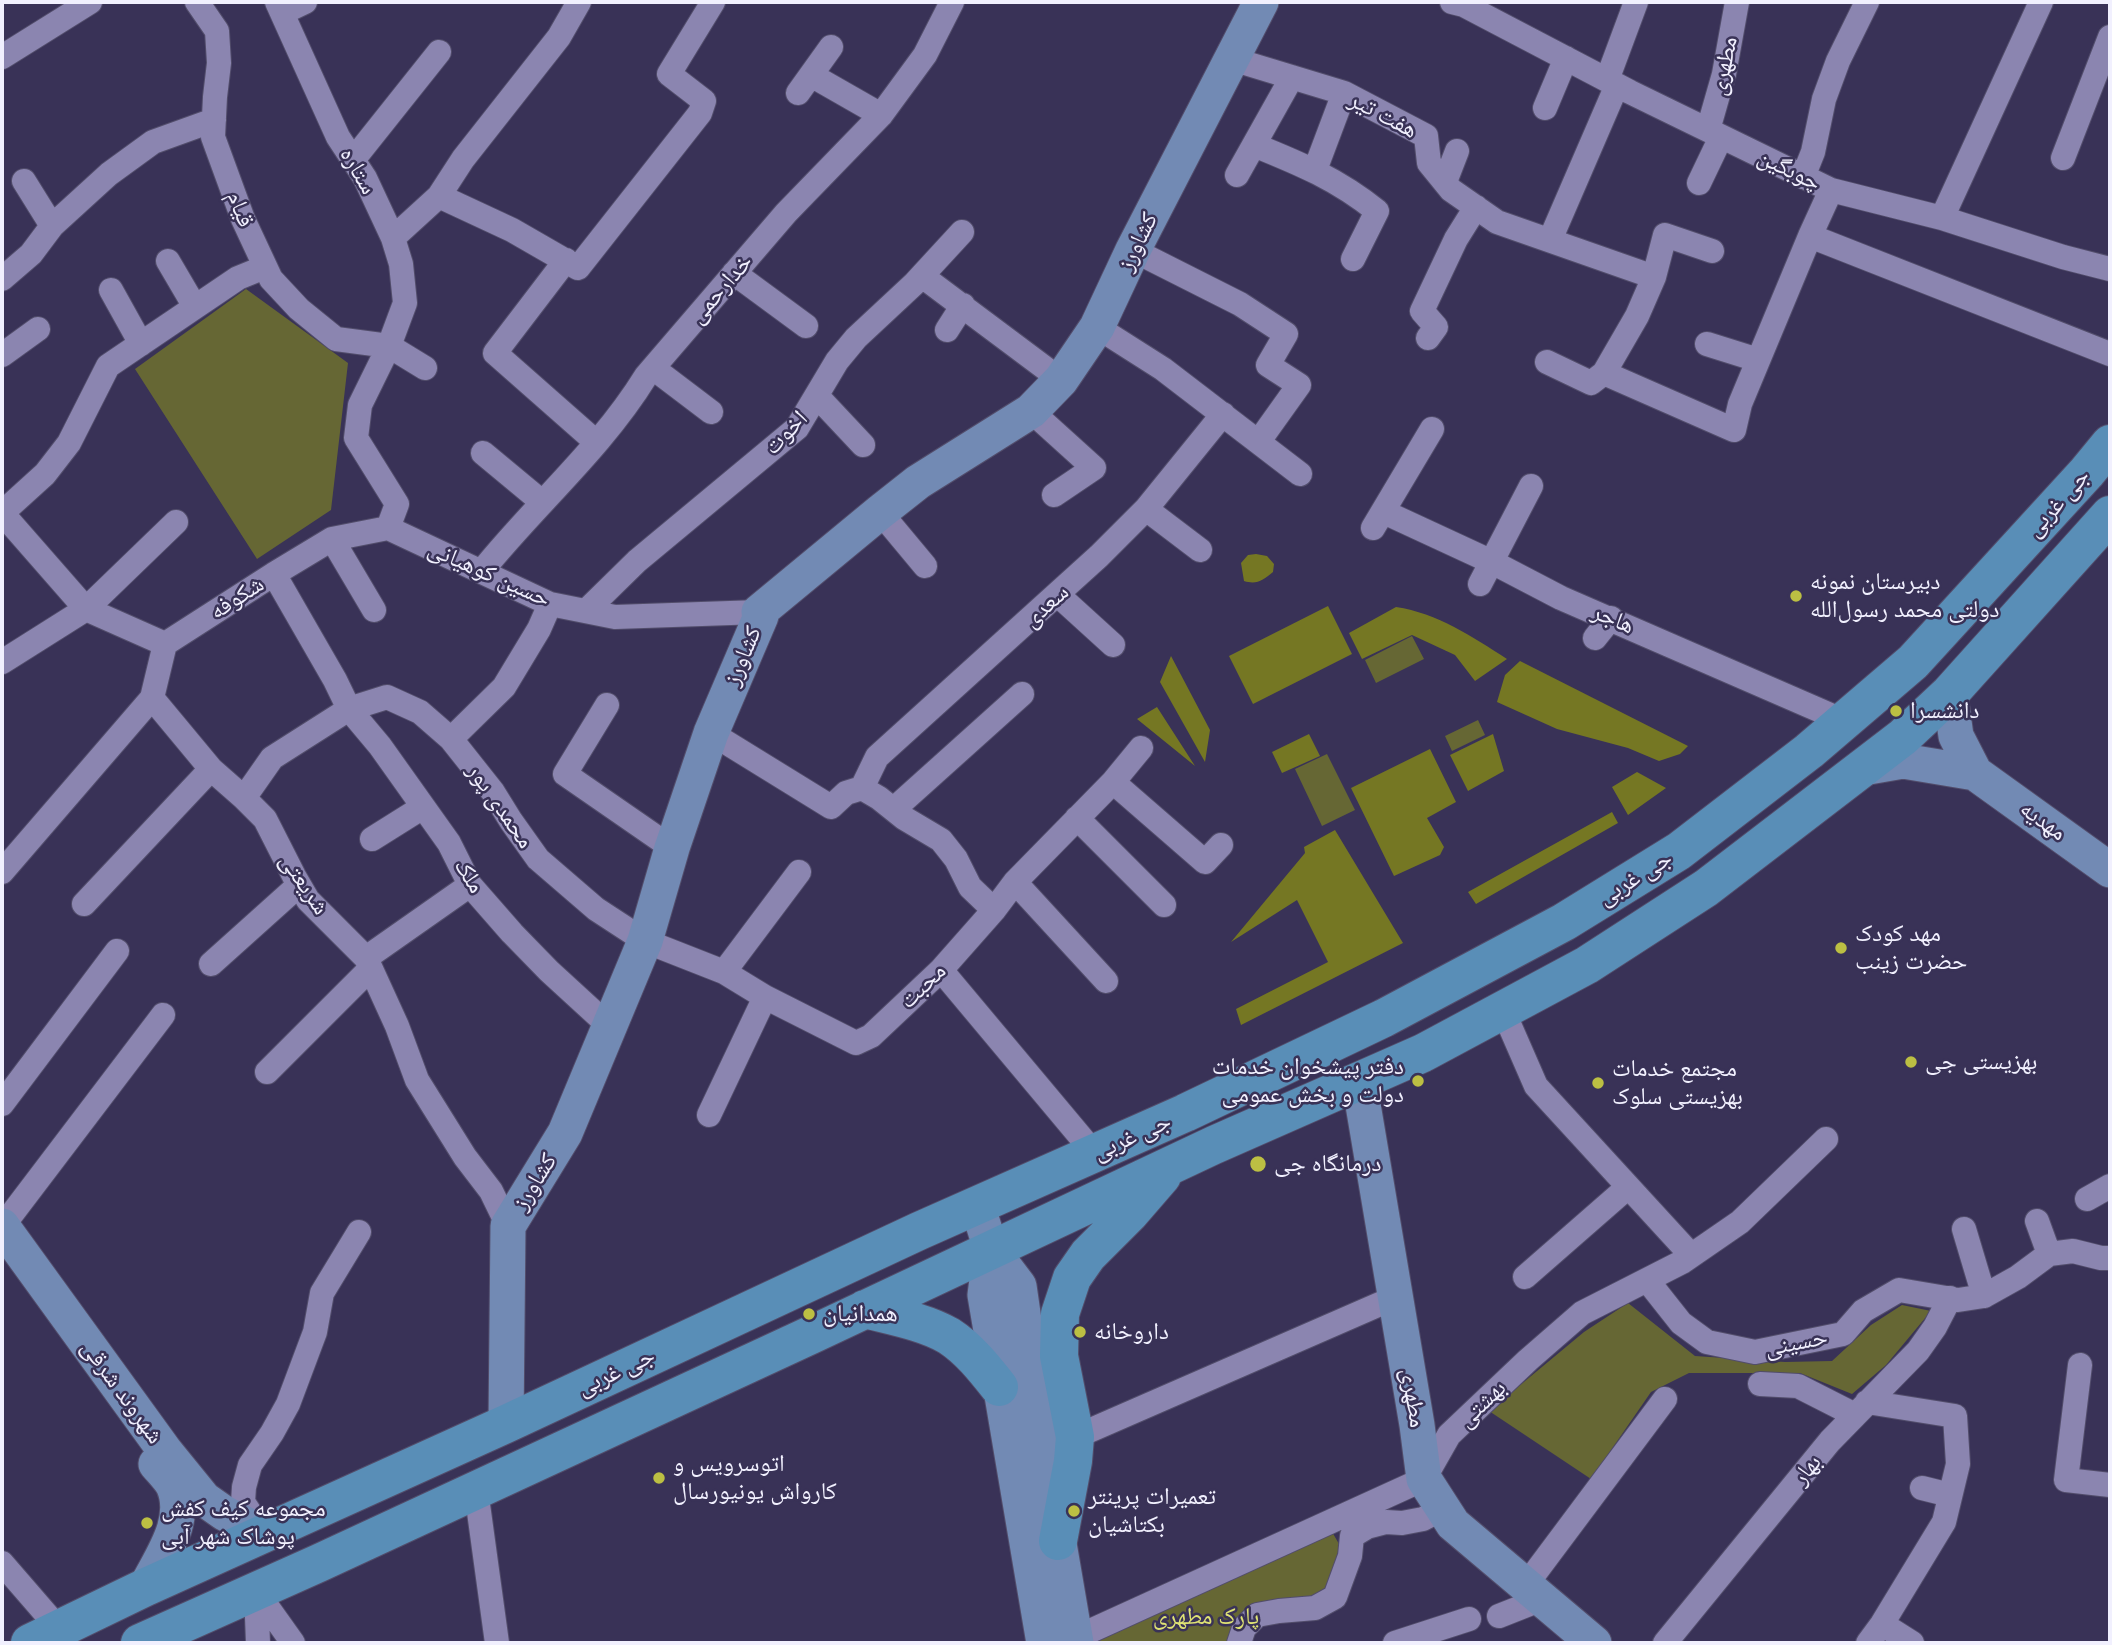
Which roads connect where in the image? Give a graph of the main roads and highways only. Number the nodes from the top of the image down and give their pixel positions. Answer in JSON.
{"nodes":[{"id":1,"x":2110,"y":444,"type":"edge"},
{"id":2,"x":2110,"y":515,"type":"edge"},
{"id":3,"x":1171,"y":1165,"type":"junction"},
{"id":4,"x":865,"y":1309,"type":"junction"},
{"id":5,"x":999,"y":1387,"type":"road end"},
{"id":6,"x":1058,"y":1541,"type":"road end"},
{"id":7,"x":45,"y":1637,"type":"edge"},
{"id":8,"x":140,"y":1643,"type":"edge"}],
"edges":[{"from":1,"to":7,"type":"main road","name":"جی غربی"},
{"from":2,"to":3,"type":"main road","name":"جی غربی"},
{"from":3,"to":4,"type":"main road","name":"جی غربی"},
{"from":3,"to":6,"type":"main road"},
{"from":4,"to":5,"type":"main road"},
{"from":4,"to":8,"type":"main road","name":"جی غربی"}]}
